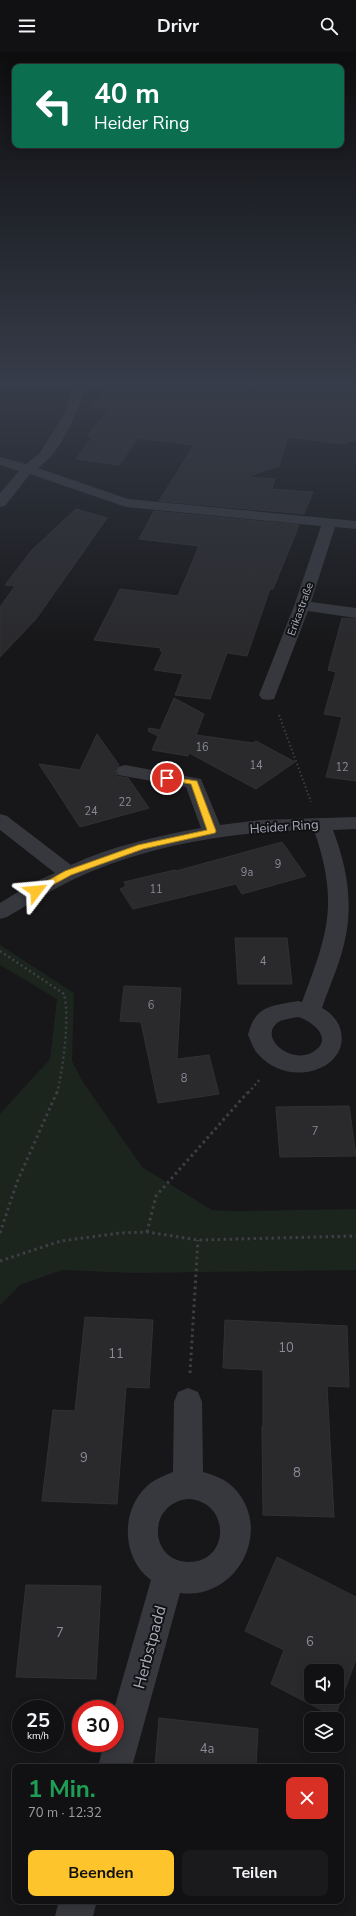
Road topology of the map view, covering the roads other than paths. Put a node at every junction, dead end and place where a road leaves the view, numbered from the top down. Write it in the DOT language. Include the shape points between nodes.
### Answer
graph roads {
  1 [pos="26,471"];
  2 [pos="34,471"];
  3 [pos="0,503"];
  4 [pos="329,522"];
  5 [pos="356,525"];
  6 [pos="302,606"];
  7 [pos="356,613"];
  8 [pos="268,695"];
  9 [pos="126,771"];
  10 [pos="0,820"];
  11 [pos="321,823"];
  12 [pos="356,823"];
  13 [pos="212,831"];
  14 [pos="68,873"];
  15 [pos="0,912"];
  16 [pos="310,1012"];
  17 [pos="188,1402"];
  18 [pos="188,1484"];
  19 [pos="169,1574"];
  20 [pos="116,1764"];
  21 [pos="77,1904"];
  22 [pos="74,1916"];
  1 -- 3 [label="street"];
  2 -- 4 [label="street" via="126,502"];
  4 -- 5 [label="street"];
  4 -- 6 [label="street, Erikastraße"];
  6 -- 7 [label="street"];
  6 -- 8 [label="street, Erikastraße"];
  9 -- 13 [label="street" via="194,783"];
  10 -- 14 [label="street"];
  11 -- 12 [label="street, Heider Ring"];
  11 -- 13 [label="street, Heider Ring"];
  11 -- 16 [label="street" via="331,852 340,897 336,933"];
  13 -- 14 [label="street, Heider Ring" via="141,847"];
  14 -- 15 [label="street, Heider Ring"];
  16 -- 16 [label="street" via="320,1017 332,1032 330,1050 314,1062 302,1064 289,1064 268,1054 259,1036 266,1019 286,1010"];
  17 -- 18 [label="street"];
  18 -- 19 [label="street" via="173,1487 160,1494 149,1506 144,1520 142,1536 147,1552 156,1565"];
  18 -- 19 [label="street" via="203,1486 216,1493 227,1504 234,1517 236,1533 233,1548 225,1561 214,1571 200,1577 184,1578"];
  19 -- 20 [label="street, Herbstpadd"];
  21 -- 22 [label="street"];
}
